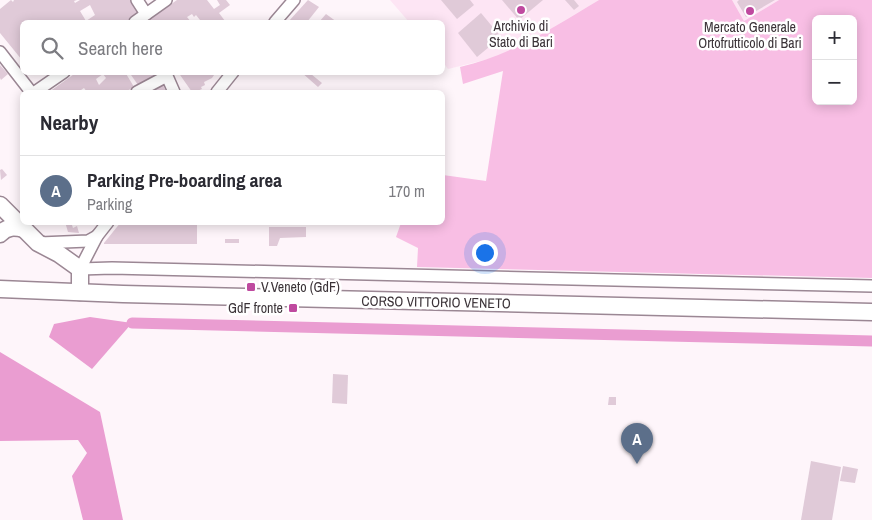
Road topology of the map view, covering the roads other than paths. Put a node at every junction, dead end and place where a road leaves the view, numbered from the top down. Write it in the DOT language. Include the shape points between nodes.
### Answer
graph roads {
  1 [pos="137,0"];
  2 [pos="166,0"];
  3 [pos="294,0"];
  4 [pos="146,14"];
  5 [pos="138,20"];
  6 [pos="277,20"];
  7 [pos="0,52"];
  8 [pos="59,75"];
  9 [pos="230,75"];
  10 [pos="31,90"];
  11 [pos="36,90"];
  12 [pos="141,90"];
  13 [pos="173,90"];
  14 [pos="218,90"];
  15 [pos="0,205"];
  16 [pos="106,225"];
  17 [pos="24,229"];
  18 [pos="0,234"];
  19 [pos="97,236"];
  20 [pos="38,243"];
  21 [pos="80,269"];
  22 [pos="872,286"];
  23 [pos="0,289"];
  24 [pos="80,292"];
  25 [pos="872,312"];
  1 -- 4 [label="street"];
  2 -- 4 [label="street"];
  3 -- 6 [label="street"];
  4 -- 5 [label="street"];
  7 -- 10 [label="street"];
  8 -- 11 [label="street"];
  9 -- 14 [label="street"];
  12 -- 13 [label="street" via="167,76"];
  15 -- 17 [label="main road"];
  16 -- 19 [label="street"];
  17 -- 18 [label="main road" via="13,227"];
  17 -- 20 [label="main road"];
  19 -- 20 [label="street" via="85,242"];
  19 -- 21 [label="street"];
  20 -- 21 [label="main road"];
  21 -- 22 [label="street, CORSO VITTORIO VENETO"];
  21 -- 24 [label="main road"];
  23 -- 24 [label="main road, CORSO VITTORIO VENETO"];
  24 -- 25 [label="main road, CORSO VITTORIO VENETO"];
}
